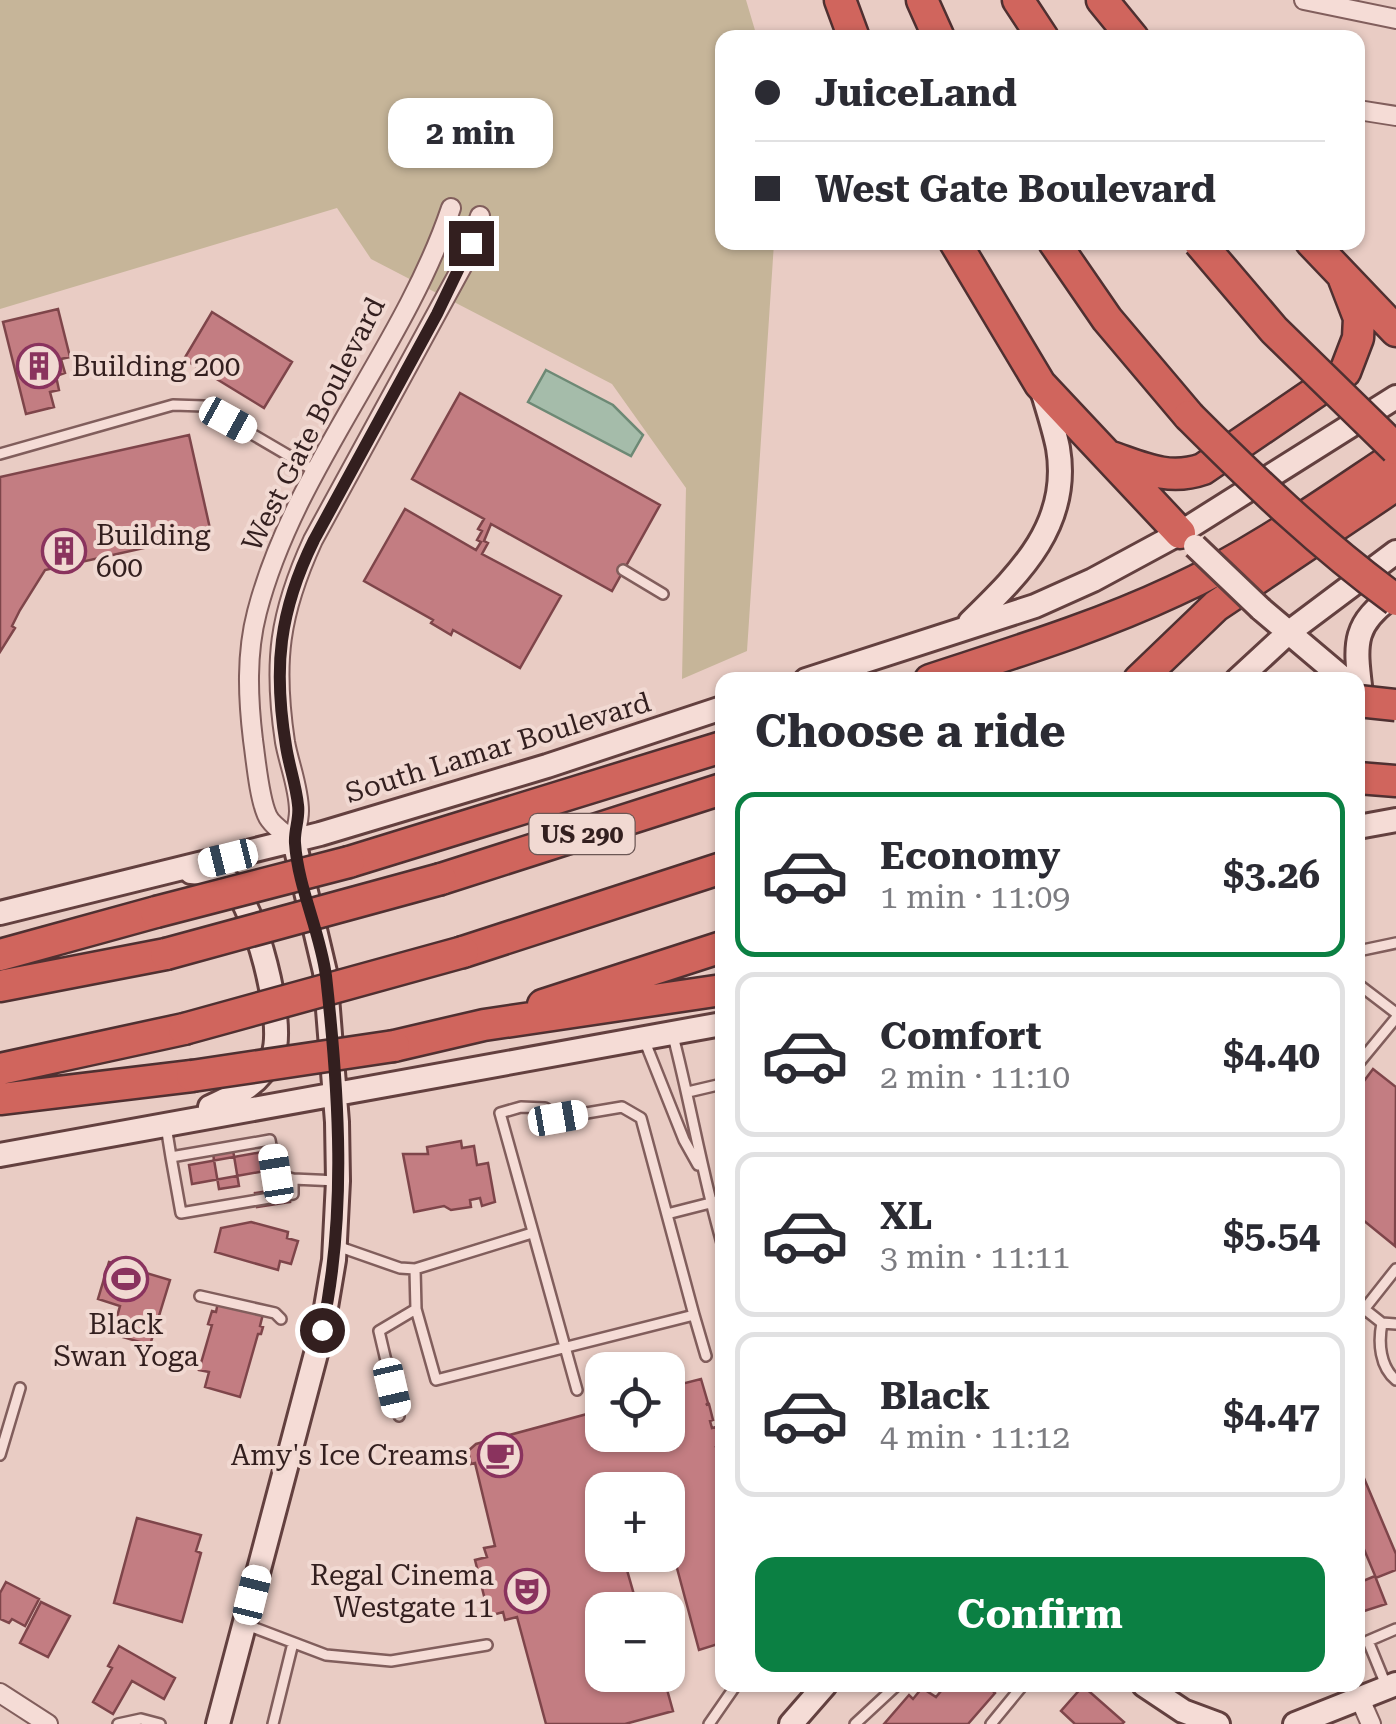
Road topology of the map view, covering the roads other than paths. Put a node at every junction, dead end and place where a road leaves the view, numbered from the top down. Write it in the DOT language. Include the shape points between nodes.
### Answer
graph roads {
  1 [pos="840,0"];
  2 [pos="922,0"];
  3 [pos="1018,0"];
  4 [pos="1102,0"];
  5 [pos="1304,0"];
  6 [pos="1396,20"];
  7 [pos="851,30"];
  8 [pos="935,30"];
  9 [pos="1037,30"];
  10 [pos="1126,30"];
  11 [pos="1365,111"];
  12 [pos="1396,116"];
  13 [pos="452,208"];
  14 [pos="480,216"];
  15 [pos="960,250"];
  16 [pos="1060,250"];
  17 [pos="1206,250"];
  18 [pos="1318,250"];
  19 [pos="1344,280"];
  20 [pos="1396,309"];
  21 [pos="1396,331"];
  22 [pos="1040,384"];
  23 [pos="1396,397"];
  24 [pos="1396,452"];
  25 [pos="0,454"];
  26 [pos="1108,456"];
  27 [pos="318,472"];
  28 [pos="1396,486"];
  29 [pos="1187,540"];
  30 [pos="1396,552"];
  31 [pos="623,570"];
  32 [pos="663,594"];
  33 [pos="1396,597"];
  34 [pos="964,627"];
  35 [pos="1288,633"];
  36 [pos="830,672"];
  37 [pos="955,672"];
  38 [pos="1147,672"];
  39 [pos="1246,672"];
  40 [pos="1332,672"];
  41 [pos="1356,672"];
  42 [pos="1365,695"];
  43 [pos="1365,698"];
  44 [pos="1396,704"];
  45 [pos="715,710"];
  46 [pos="1396,715"];
  47 [pos="715,750"];
  48 [pos="1365,779"];
  49 [pos="1396,781"];
  50 [pos="715,791"];
  51 [pos="1396,820"];
  52 [pos="1365,827"];
  53 [pos="294,841"];
  54 [pos="715,870"];
  55 [pos="174,871"];
  56 [pos="0,914"];
  57 [pos="1396,943"];
  58 [pos="715,949"];
  59 [pos="1365,950"];
  60 [pos="0,955"];
  61 [pos="0,986"];
  62 [pos="1365,990"];
  63 [pos="715,991"];
  64 [pos="1396,1016"];
  65 [pos="715,1025"];
  66 [pos="484,1026"];
  67 [pos="672,1033"];
  68 [pos="644,1039"];
  69 [pos="1365,1055"];
  70 [pos="0,1069"];
  71 [pos="715,1086"];
  72 [pos="688,1092"];
  73 [pos="336,1095"];
  74 [pos="0,1099"];
  75 [pos="175,1121"];
  76 [pos="0,1155"];
  77 [pos="171,1157"];
  78 [pos="702,1172"];
  79 [pos="293,1179"];
  80 [pos="338,1181"];
  81 [pos="715,1202"];
  82 [pos="711,1203"];
  83 [pos="667,1214"];
  84 [pos="715,1218"];
  85 [pos="532,1233"];
  86 [pos="334,1245"];
  87 [pos="415,1269"];
  88 [pos="1396,1269"];
  89 [pos="200,1296"];
  90 [pos="1365,1304"];
  91 [pos="416,1308"];
  92 [pos="1365,1313"];
  93 [pos="694,1315"];
  94 [pos="281,1318"];
  95 [pos="1382,1323"];
  96 [pos="1396,1324"];
  97 [pos="564,1350"];
  98 [pos="706,1356"];
  99 [pos="1396,1380"];
  100 [pos="20,1388"];
  101 [pos="577,1390"];
  102 [pos="399,1416"];
  103 [pos="0,1455"];
  104 [pos="244,1624"];
  105 [pos="1396,1630"];
  106 [pos="293,1643"];
  107 [pos="487,1645"];
  108 [pos="1392,1686"];
  109 [pos="731,1692"];
  110 [pos="818,1692"];
  111 [pos="889,1692"];
  112 [pos="1017,1692"];
  113 [pos="1151,1692"];
  114 [pos="0,1693"];
  115 [pos="1350,1700"];
  116 [pos="1178,1718"];
  117 [pos="48,1724"];
  118 [pos="118,1724"];
  119 [pos="160,1724"];
  120 [pos="218,1724"];
  121 [pos="273,1724"];
  122 [pos="709,1724"];
  123 [pos="791,1724"];
  124 [pos="855,1724"];
  125 [pos="991,1724"];
  126 [pos="1218,1724"];
  127 [pos="1295,1724"];
  128 [pos="1371,1724"];
  1 -- 7 [label="highway"];
  2 -- 8 [label="highway"];
  3 -- 9 [label="highway"];
  4 -- 10 [label="highway"];
  5 -- 6 [label="street"];
  11 -- 12 [label="street"];
  13 -- 27 [label="street, West Gate Boulevard" via="425,276"];
  14 -- 53 [label="street, West Gate Boulevard" via="463,265 308,552 282,620 280,702 299,810"];
  15 -- 22 [label="highway"];
  16 -- 33 [label="highway, bridge" via="1189,416 1338,558"];
  17 -- 24 [label="highway, bridge" via="1274,330"];
  18 -- 19 [label="highway"];
  19 -- 20 [label="main road"];
  19 -- 21 [label="highway"];
  19 -- 26 [label="highway" via="1358,318 1345,372 1186,475 1158,474"];
  22 -- 26 [label="highway"];
  22 -- 34 [label="main road" via="1060,475 1048,527 1024,569"];
  23 -- 29 [label="main road"];
  24 -- 37 [label="highway" via="1268,540 1175,591 1078,632"];
  25 -- 27 [label="lane" via="190,404"];
  26 -- 29 [label="highway"];
  27 -- 53 [label="street, West Gate Boulevard" via="272,565 250,656 248,704 267,818"];
  28 -- 38 [label="highway" via="1216,606"];
  29 -- 34 [label="main road" via="1034,606"];
  29 -- 35 [label="main road, bridge"];
  30 -- 35 [label="main road"];
  31 -- 32 [label="lane"];
  33 -- 41 [label="main road" via="1371,610 1360,630"];
  34 -- 36 [label="main road"];
  35 -- 39 [label="main road"];
  35 -- 40 [label="main road"];
  42 -- 44 [label="highway, bridge"];
  43 -- 46 [label="main road"];
  45 -- 53 [label="main road, South Lamar Boulevard"];
  47 -- 60 [label="highway, bridge" via="349,862"];
  48 -- 49 [label="highway"];
  50 -- 61 [label="highway, US 290, bridge" via="362,903 166,954"];
  51 -- 52 [label="main road"];
  53 -- 55 [label="main road, South Lamar Boulevard"];
  53 -- 73 [label="main road, West Gate Boulevard" via="325,972"];
  54 -- 70 [label="highway, US 290, bridge" via="464,952 184,1029"];
  55 -- 56 [label="main road, South Lamar Boulevard"];
  55 -- 75 [label="main road" via="211,874 246,902 277,1034 274,1053 247,1090"];
  57 -- 59 [label="lane"];
  58 -- 66 [label="highway"];
  62 -- 64 [label="lane"];
  63 -- 66 [label="highway"];
  64 -- 69 [label="lane"];
  65 -- 67 [label="main road"];
  66 -- 74 [label="highway, bridge" via="394,1046"];
  67 -- 68 [label="main road"];
  67 -- 72 [label="lane"];
  68 -- 73 [label="main road"];
  68 -- 78 [label="lane"];
  71 -- 72 [label="lane"];
  72 -- 78 [label="lane"];
  73 -- 75 [label="main road"];
  73 -- 80 [label="main road, West Gate Boulevard"];
  75 -- 76 [label="main road"];
  75 -- 77 [label="lane"];
  77 -- 79 [label="lane" via="270,1140 276,1174"];
  77 -- 79 [label="lane" via="181,1213 293,1194"];
  78 -- 82 [label="lane"];
  79 -- 80 [label="lane"];
  80 -- 86 [label="main road, West Gate Boulevard"];
  81 -- 82 [label="lane"];
  82 -- 83 [label="lane"];
  82 -- 84 [label="lane"];
  83 -- 85 [label="lane" via="641,1118 622,1107 558,1118 545,1108 521,1108 500,1113"];
  83 -- 93 [label="lane"];
  85 -- 87 [label="lane"];
  85 -- 97 [label="lane"];
  86 -- 87 [label="lane"];
  86 -- 104 [label="main road, West Gate Boulevard" via="322,1330"];
  87 -- 91 [label="lane"];
  88 -- 90 [label="lane"];
  89 -- 94 [label="lane"];
  91 -- 97 [label="lane" via="436,1380"];
  91 -- 102 [label="lane" via="379,1331"];
  92 -- 95 [label="lane"];
  93 -- 97 [label="lane"];
  93 -- 98 [label="lane"];
  95 -- 96 [label="lane"];
  95 -- 99 [label="lane" via="1386,1372"];
  97 -- 101 [label="lane"];
  100 -- 103 [label="lane"];
  104 -- 106 [label="lane"];
  104 -- 120 [label="main road, West Gate Boulevard"];
  105 -- 108 [label="lane" via="1368,1642"];
  106 -- 107 [label="lane" via="326,1655 391,1661"];
  106 -- 121 [label="lane"];
  108 -- 115 [label="main road"];
  109 -- 122 [label="lane"];
  110 -- 123 [label="main road"];
  111 -- 124 [label="lane"];
  112 -- 125 [label="lane"];
  113 -- 116 [label="main road"];
  114 -- 117 [label="street"];
  115 -- 127 [label="main road"];
  115 -- 128 [label="street"];
  116 -- 126 [label="main road"];
  118 -- 119 [label="lane"];
}
